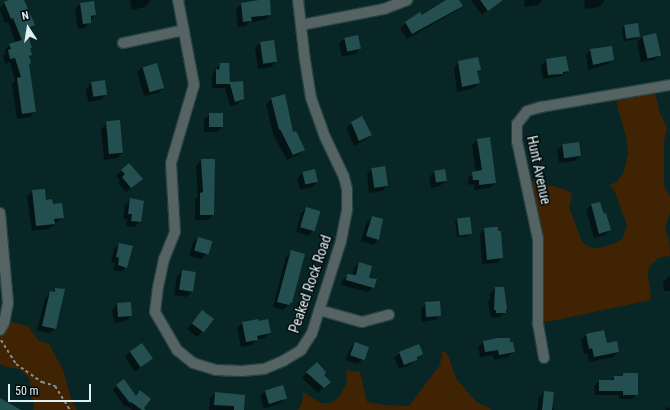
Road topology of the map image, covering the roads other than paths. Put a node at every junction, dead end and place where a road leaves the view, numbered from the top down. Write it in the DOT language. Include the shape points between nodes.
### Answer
graph roads {
  1 [pos="178,0"];
  2 [pos="298,0"];
  3 [pos="406,0"];
  4 [pos="300,25"];
  5 [pos="184,30"];
  6 [pos="124,43"];
  7 [pos="670,85"];
  8 [pos="0,213"];
  9 [pos="320,310"];
  10 [pos="389,314"];
  11 [pos="0,330"];
  12 [pos="544,358"];
  1 -- 5 [label="street, Peaked Rock Road"];
  2 -- 4 [label="street, Peaked Rock Road"];
  3 -- 4 [label="street" via="384,9"];
  4 -- 9 [label="street, Peaked Rock Road" via="304,61 316,115 342,170 347,189 347,209 341,241"];
  5 -- 6 [label="street"];
  5 -- 9 [label="street, Peaked Rock Road" via="194,85 171,163 175,232 163,266 155,312 177,350 193,363 216,370 242,371 264,369 301,350 312,334"];
  7 -- 12 [label="street, Hunt Avenue" via="527,110 517,124 517,141 538,239 538,324"];
  8 -- 11 [label="street" via="8,303"];
  9 -- 10 [label="street" via="362,322"];
}
